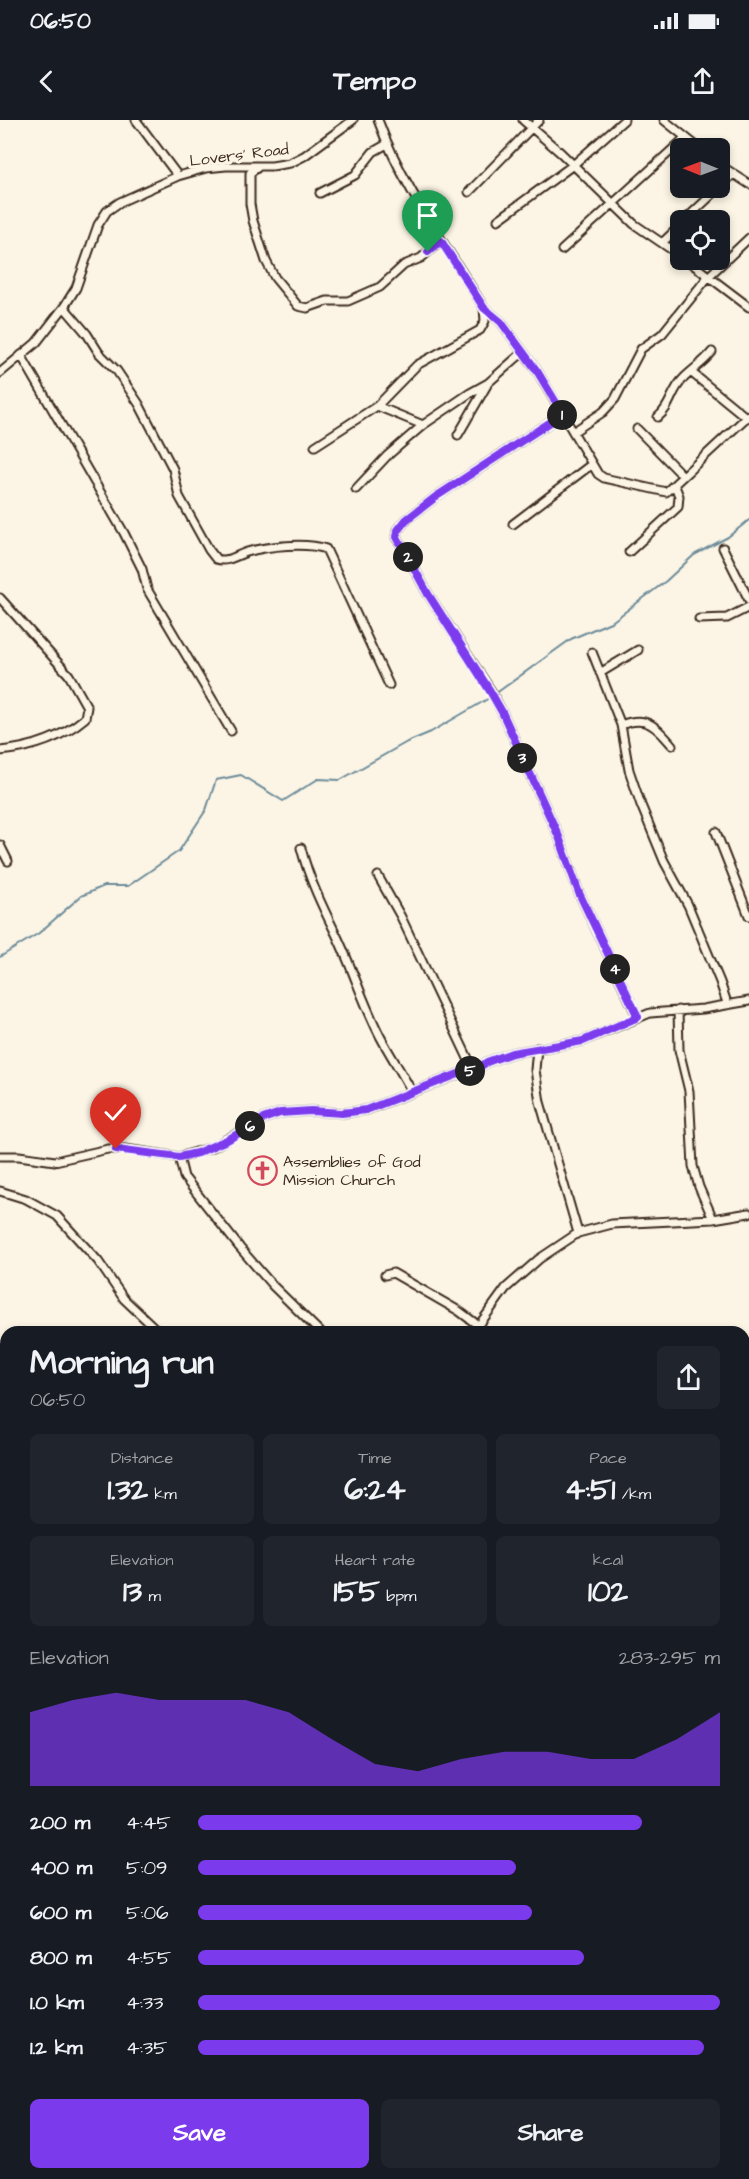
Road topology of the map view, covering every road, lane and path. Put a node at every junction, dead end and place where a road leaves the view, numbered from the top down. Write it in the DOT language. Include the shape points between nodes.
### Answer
graph roads {
  1 [pos="136,120"];
  2 [pos="352,120"];
  3 [pos="378,120"];
  4 [pos="523,120"];
  5 [pos="539,120"];
  6 [pos="624,120"];
  7 [pos="664,120"];
  8 [pos="532,126"];
  9 [pos="686,138"];
  10 [pos="387,144"];
  11 [pos="670,152"];
  12 [pos="573,165"];
  13 [pos="258,167"];
  14 [pos="730,172"];
  15 [pos="733,174"];
  16 [pos="178,177"];
  17 [pos="730,177"];
  18 [pos="749,184"];
  19 [pos="469,192"];
  20 [pos="320,193"];
  21 [pos="708,198"];
  22 [pos="612,205"];
  23 [pos="696,210"];
  24 [pos="498,220"];
  25 [pos="670,235"];
  26 [pos="749,238"];
  27 [pos="441,241"];
  28 [pos="662,243"];
  29 [pos="670,248"];
  30 [pos="562,250"];
  31 [pos="699,270"];
  32 [pos="708,277"];
  33 [pos="64,307"];
  34 [pos="749,307"];
  35 [pos="484,308"];
  36 [pos="712,352"];
  37 [pos="522,353"];
  38 [pos="21,355"];
  39 [pos="0,373"];
  40 [pos="692,373"];
  41 [pos="488,383"];
  42 [pos="377,406"];
  43 [pos="563,414"];
  44 [pos="748,416"];
  45 [pos="658,417"];
  46 [pos="423,425"];
  47 [pos="637,429"];
  48 [pos="573,432"];
  49 [pos="458,435"];
  50 [pos="315,446"];
  51 [pos="592,464"];
  52 [pos="683,476"];
  53 [pos="675,486"];
  54 [pos="356,489"];
  55 [pos="513,524"];
  56 [pos="723,548"];
  57 [pos="629,552"];
  58 [pos="0,598"];
  59 [pos="749,600"];
  60 [pos="749,607"];
  61 [pos="699,619"];
  62 [pos="638,650"];
  63 [pos="592,652"];
  64 [pos="600,673"];
  65 [pos="389,684"];
  66 [pos="621,725"];
  67 [pos="231,731"];
  68 [pos="672,745"];
  69 [pos="0,752"];
  70 [pos="716,832"];
  71 [pos="0,845"];
  72 [pos="301,848"];
  73 [pos="8,861"];
  74 [pos="378,876"];
  75 [pos="749,916"];
  76 [pos="749,1000"];
  77 [pos="727,1003"];
  78 [pos="678,1010"];
  79 [pos="638,1017"];
  80 [pos="537,1048"];
  81 [pos="474,1071"];
  82 [pos="412,1092"];
  83 [pos="0,1156"];
  84 [pos="179,1157"];
  85 [pos="0,1191"];
  86 [pos="749,1213"];
  87 [pos="713,1219"];
  88 [pos="578,1233"];
  89 [pos="385,1275"];
  90 [pos="153,1326"];
  91 [pos="314,1326"];
  92 [pos="473,1326"];
  93 [pos="478,1326"];
  1 -- 16 [label="street"];
  2 -- 13 [label="street, Lovers' Road" via="297,160"];
  3 -- 10 [label="street"];
  4 -- 8 [label="street"];
  5 -- 8 [label="street"];
  6 -- 12 [label="street"];
  7 -- 9 [label="street"];
  8 -- 12 [label="street"];
  8 -- 19 [label="street"];
  10 -- 20 [label="street" via="373,152 355,175"];
  10 -- 27 [label="street"];
  11 -- 22 [label="street"];
  12 -- 22 [label="street"];
  12 -- 24 [label="street"];
  13 -- 16 [label="street, Lovers' Road" via="216,167"];
  13 -- 27 [label="street" via="250,173 253,221 275,278 298,306 348,301 380,287 404,265 421,258"];
  14 -- 15 [label="street"];
  15 -- 17 [label="street"];
  15 -- 18 [label="street"];
  16 -- 33 [label="street, Lovers' Road" via="107,211 98,225 76,288"];
  21 -- 23 [label="street"];
  22 -- 28 [label="street"];
  22 -- 30 [label="street"];
  25 -- 28 [label="street"];
  26 -- 32 [label="street"];
  27 -- 35 [label="street"];
  28 -- 29 [label="street"];
  31 -- 32 [label="street"];
  32 -- 34 [label="street"];
  32 -- 48 [label="street" via="662,334 641,349 615,399"];
  33 -- 38 [label="street, Lovers' Road" via="36,344"];
  33 -- 65 [label="street" via="139,404 173,469 179,496 216,560 285,546 326,549"];
  35 -- 37 [label="street" via="501,322"];
  35 -- 42 [label="street" via="485,321 480,330 417,365"];
  36 -- 40 [label="street"];
  37 -- 41 [label="street"];
  37 -- 43 [label="street"];
  38 -- 39 [label="street, Lovers' Road"];
  38 -- 67 [label="street" via="124,533 147,589"];
  40 -- 44 [label="street"];
  40 -- 45 [label="street" via="683,378 667,411"];
  41 -- 46 [label="street"];
  41 -- 49 [label="street"];
  42 -- 46 [label="street"];
  42 -- 50 [label="street"];
  43 -- 48 [label="street"];
  43 -- 79 [label="street" via="437,496 406,520 397,537 502,712 559,837 579,893"];
  44 -- 52 [label="street"];
  46 -- 54 [label="street"];
  47 -- 52 [label="street"];
  48 -- 51 [label="street"];
  51 -- 53 [label="street" via="600,476 626,484 666,492"];
  51 -- 55 [label="street"];
  52 -- 53 [label="street"];
  53 -- 57 [label="street" via="678,507"];
  56 -- 59 [label="street"];
  58 -- 69 [label="street" via="69,675 87,707 85,718 56,737"];
  60 -- 61 [label="street" via="727,618"];
  62 -- 64 [label="street"];
  63 -- 64 [label="street"];
  64 -- 66 [label="street"];
  66 -- 68 [label="street" via="633,720 657,727"];
  66 -- 77 [label="street" via="629,771 641,805 664,861 688,905"];
  70 -- 75 [label="street"];
  71 -- 73 [label="street"];
  72 -- 82 [label="street" via="321,906 380,1035"];
  74 -- 81 [label="street"];
  76 -- 77 [label="street"];
  77 -- 78 [label="street"];
  78 -- 79 [label="street"];
  78 -- 87 [label="street" via="679,1050 689,1090 693,1166"];
  79 -- 80 [label="street" via="583,1041"];
  80 -- 81 [label="street" via="504,1055"];
  80 -- 88 [label="street" via="535,1070 540,1102"];
  81 -- 82 [label="street"];
  82 -- 84 [label="street" via="356,1112 280,1113 213,1147"];
  83 -- 84 [label="street" via="55,1161 125,1149"];
  84 -- 91 [label="street" via="184,1177 240,1248"];
  85 -- 90 [label="street" via="26,1198 57,1216 104,1268 124,1299"];
  86 -- 87 [label="street"];
  87 -- 88 [label="street" via="612,1224"];
  88 -- 93 [label="street" via="539,1259 506,1288"];
  89 -- 92 [label="street" via="398,1276 459,1311"];
}
